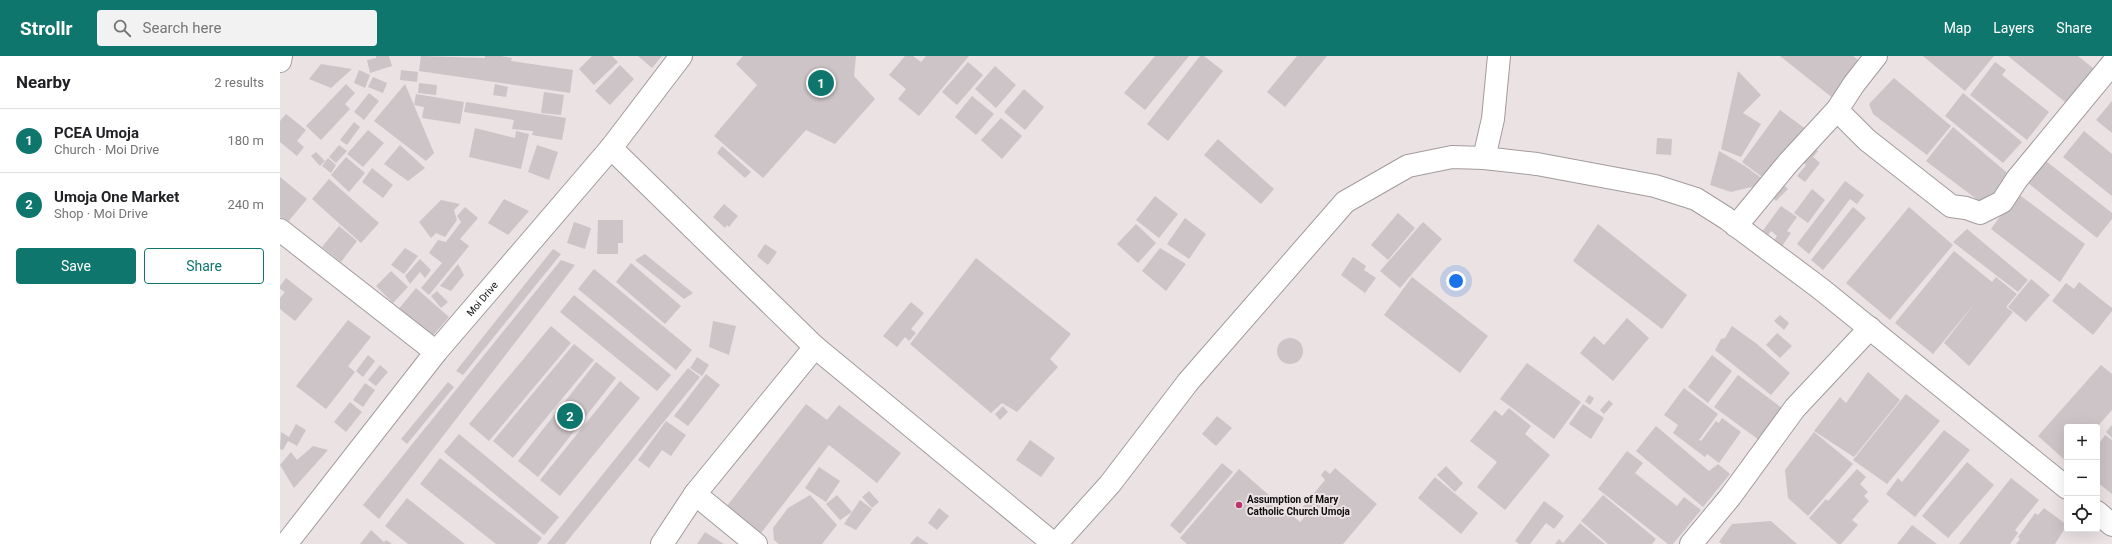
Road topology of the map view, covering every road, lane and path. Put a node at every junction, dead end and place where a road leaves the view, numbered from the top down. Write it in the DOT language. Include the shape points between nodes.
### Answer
graph roads {
  1 [pos="281,56"];
  2 [pos="681,56"];
  3 [pos="1499,56"];
  4 [pos="1876,56"];
  5 [pos="280,61"];
  6 [pos="2112,64"];
  7 [pos="1838,110"];
  8 [pos="610,148"];
  9 [pos="1484,158"];
  10 [pos="1736,226"];
  11 [pos="280,230"];
  12 [pos="1870,328"];
  13 [pos="816,346"];
  14 [pos="436,352"];
  15 [pos="2064,486"];
  16 [pos="695,494"];
  17 [pos="2100,515"];
  18 [pos="2112,525"];
  19 [pos="286,544"];
  20 [pos="662,544"];
  21 [pos="756,544"];
  22 [pos="1055,544"];
  23 [pos="1692,544"];
  1 -- 5 [label="street"];
  2 -- 8 [label="street, Moi Drive"];
  3 -- 9 [label="street" via="1493,119"];
  4 -- 7 [label="street"];
  6 -- 7 [label="street" via="2017,179 2002,202 1980,213 1951,206 1867,140"];
  7 -- 10 [label="street" via="1788,163"];
  8 -- 13 [label="street"];
  8 -- 14 [label="street, Moi Drive"];
  9 -- 10 [label="street" via="1537,164 1655,186 1696,199"];
  9 -- 22 [label="street" via="1452,158 1408,166 1345,202 1188,382 1110,484"];
  10 -- 12 [label="street"];
  11 -- 14 [label="street"];
  12 -- 15 [label="street"];
  12 -- 23 [label="street" via="1796,408"];
  13 -- 16 [label="street"];
  13 -- 22 [label="street"];
  14 -- 19 [label="street, Moi Drive"];
  16 -- 20 [label="street"];
  16 -- 21 [label="street"];
  17 -- 18 [label="street"];
}
